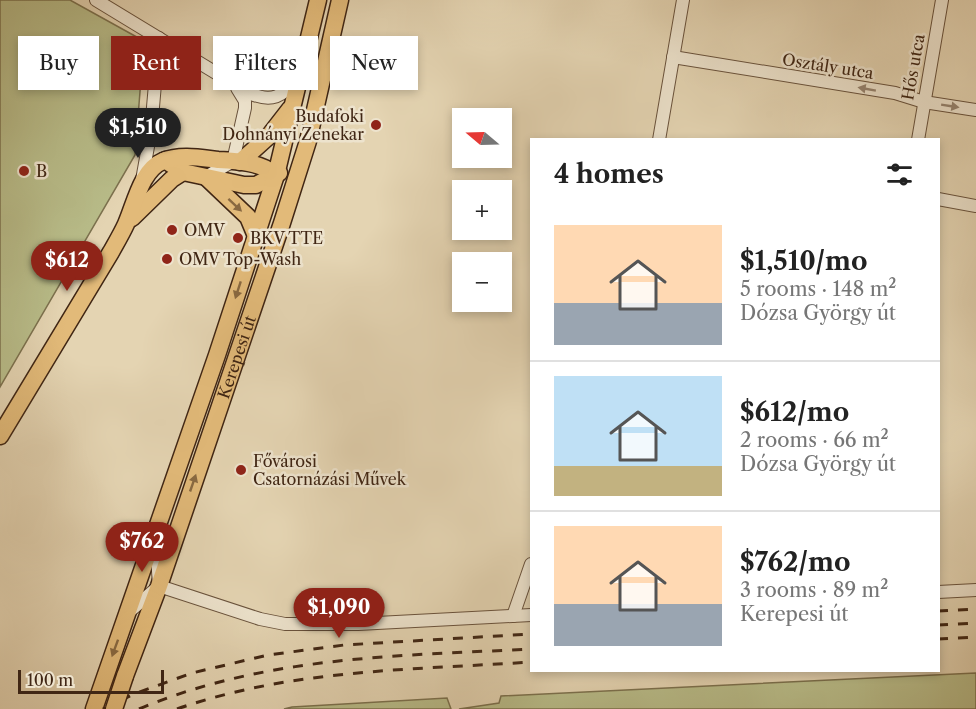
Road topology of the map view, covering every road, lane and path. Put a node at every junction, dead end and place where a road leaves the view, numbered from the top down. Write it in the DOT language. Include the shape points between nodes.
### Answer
graph roads {
  1 [pos="96,0"];
  2 [pos="318,0"];
  3 [pos="340,0"];
  4 [pos="683,0"];
  5 [pos="942,0"];
  6 [pos="156,36"];
  7 [pos="310,36"];
  8 [pos="673,57"];
  9 [pos="154,90"];
  10 [pos="238,90"];
  11 [pos="245,90"];
  12 [pos="287,90"];
  13 [pos="298,90"];
  14 [pos="924,102"];
  15 [pos="294,103"];
  16 [pos="976,110"];
  17 [pos="151,130"];
  18 [pos="659,138"];
  19 [pos="918,138"];
  20 [pos="306,150"];
  21 [pos="165,160"];
  22 [pos="236,161"];
  23 [pos="183,172"];
  24 [pos="276,175"];
  25 [pos="206,177"];
  26 [pos="140,189"];
  27 [pos="940,199"];
  28 [pos="976,206"];
  29 [pos="282,223"];
  30 [pos="125,225"];
  31 [pos="256,236"];
  32 [pos="0,436"];
  33 [pos="156,534"];
  34 [pos="530,567"];
  35 [pos="159,586"];
  36 [pos="976,590"];
  37 [pos="940,592"];
  38 [pos="128,612"];
  39 [pos="530,615"];
  40 [pos="513,616"];
  41 [pos="94,709"];
  42 [pos="114,709"];
  1 -- 6 [label="street"];
  2 -- 7 [label="main road, Kerepesi út"];
  3 -- 20 [label="main road, Kerepesi út"];
  4 -- 8 [label="street"];
  5 -- 14 [label="street, Hős utca"];
  14 -- 8 [label="street, Osztály utca, one-way" via="895,93"];
  8 -- 18 [label="street"];
  9 -- 17 [label="street"];
  10 -- 22 [label="street" via="245,108"];
  11 -- 12 [label="street" via="262,99 274,98"];
  13 -- 15 [label="main road, Kerepesi út"];
  14 -- 16 [label="street, Osztály utca, one-way"];
  14 -- 19 [label="street, Hős utca"];
  15 -- 22 [label="main road" via="269,136"];
  15 -- 24 [label="main road, Kerepesi út"];
  17 -- 21 [label="street"];
  17 -- 26 [label="street"];
  20 -- 24 [label="main road"];
  20 -- 29 [label="main road, Kerepesi út"];
  21 -- 22 [label="main road"];
  21 -- 23 [label="main road"];
  21 -- 26 [label="main road" via="150,171"];
  22 -- 24 [label="main road" via="261,166"];
  22 -- 25 [label="street"];
  23 -- 25 [label="main road"];
  23 -- 30 [label="main road"];
  24 -- 25 [label="main road" via="251,186"];
  24 -- 29 [label="main road"];
  24 -- 31 [label="main road, Kerepesi út"];
  25 -- 31 [label="main road, one-way" via="248,217"];
  26 -- 30 [label="main road"];
  27 -- 28 [label="street"];
  35 -- 29 [label="main road, Kerepesi út, one-way"];
  30 -- 32 [label="main road"];
  31 -- 33 [label="main road, Kerepesi út, one-way"];
  33 -- 35 [label="street"];
  33 -- 38 [label="main road, Kerepesi út"];
  34 -- 40 [label="street"];
  35 -- 38 [label="street"];
  35 -- 40 [label="street" via="285,624"];
  35 -- 42 [label="main road, Kerepesi út, bridge"];
  36 -- 37 [label="street"];
  38 -- 41 [label="main road, Kerepesi út, one-way"];
  39 -- 40 [label="street"];
}
